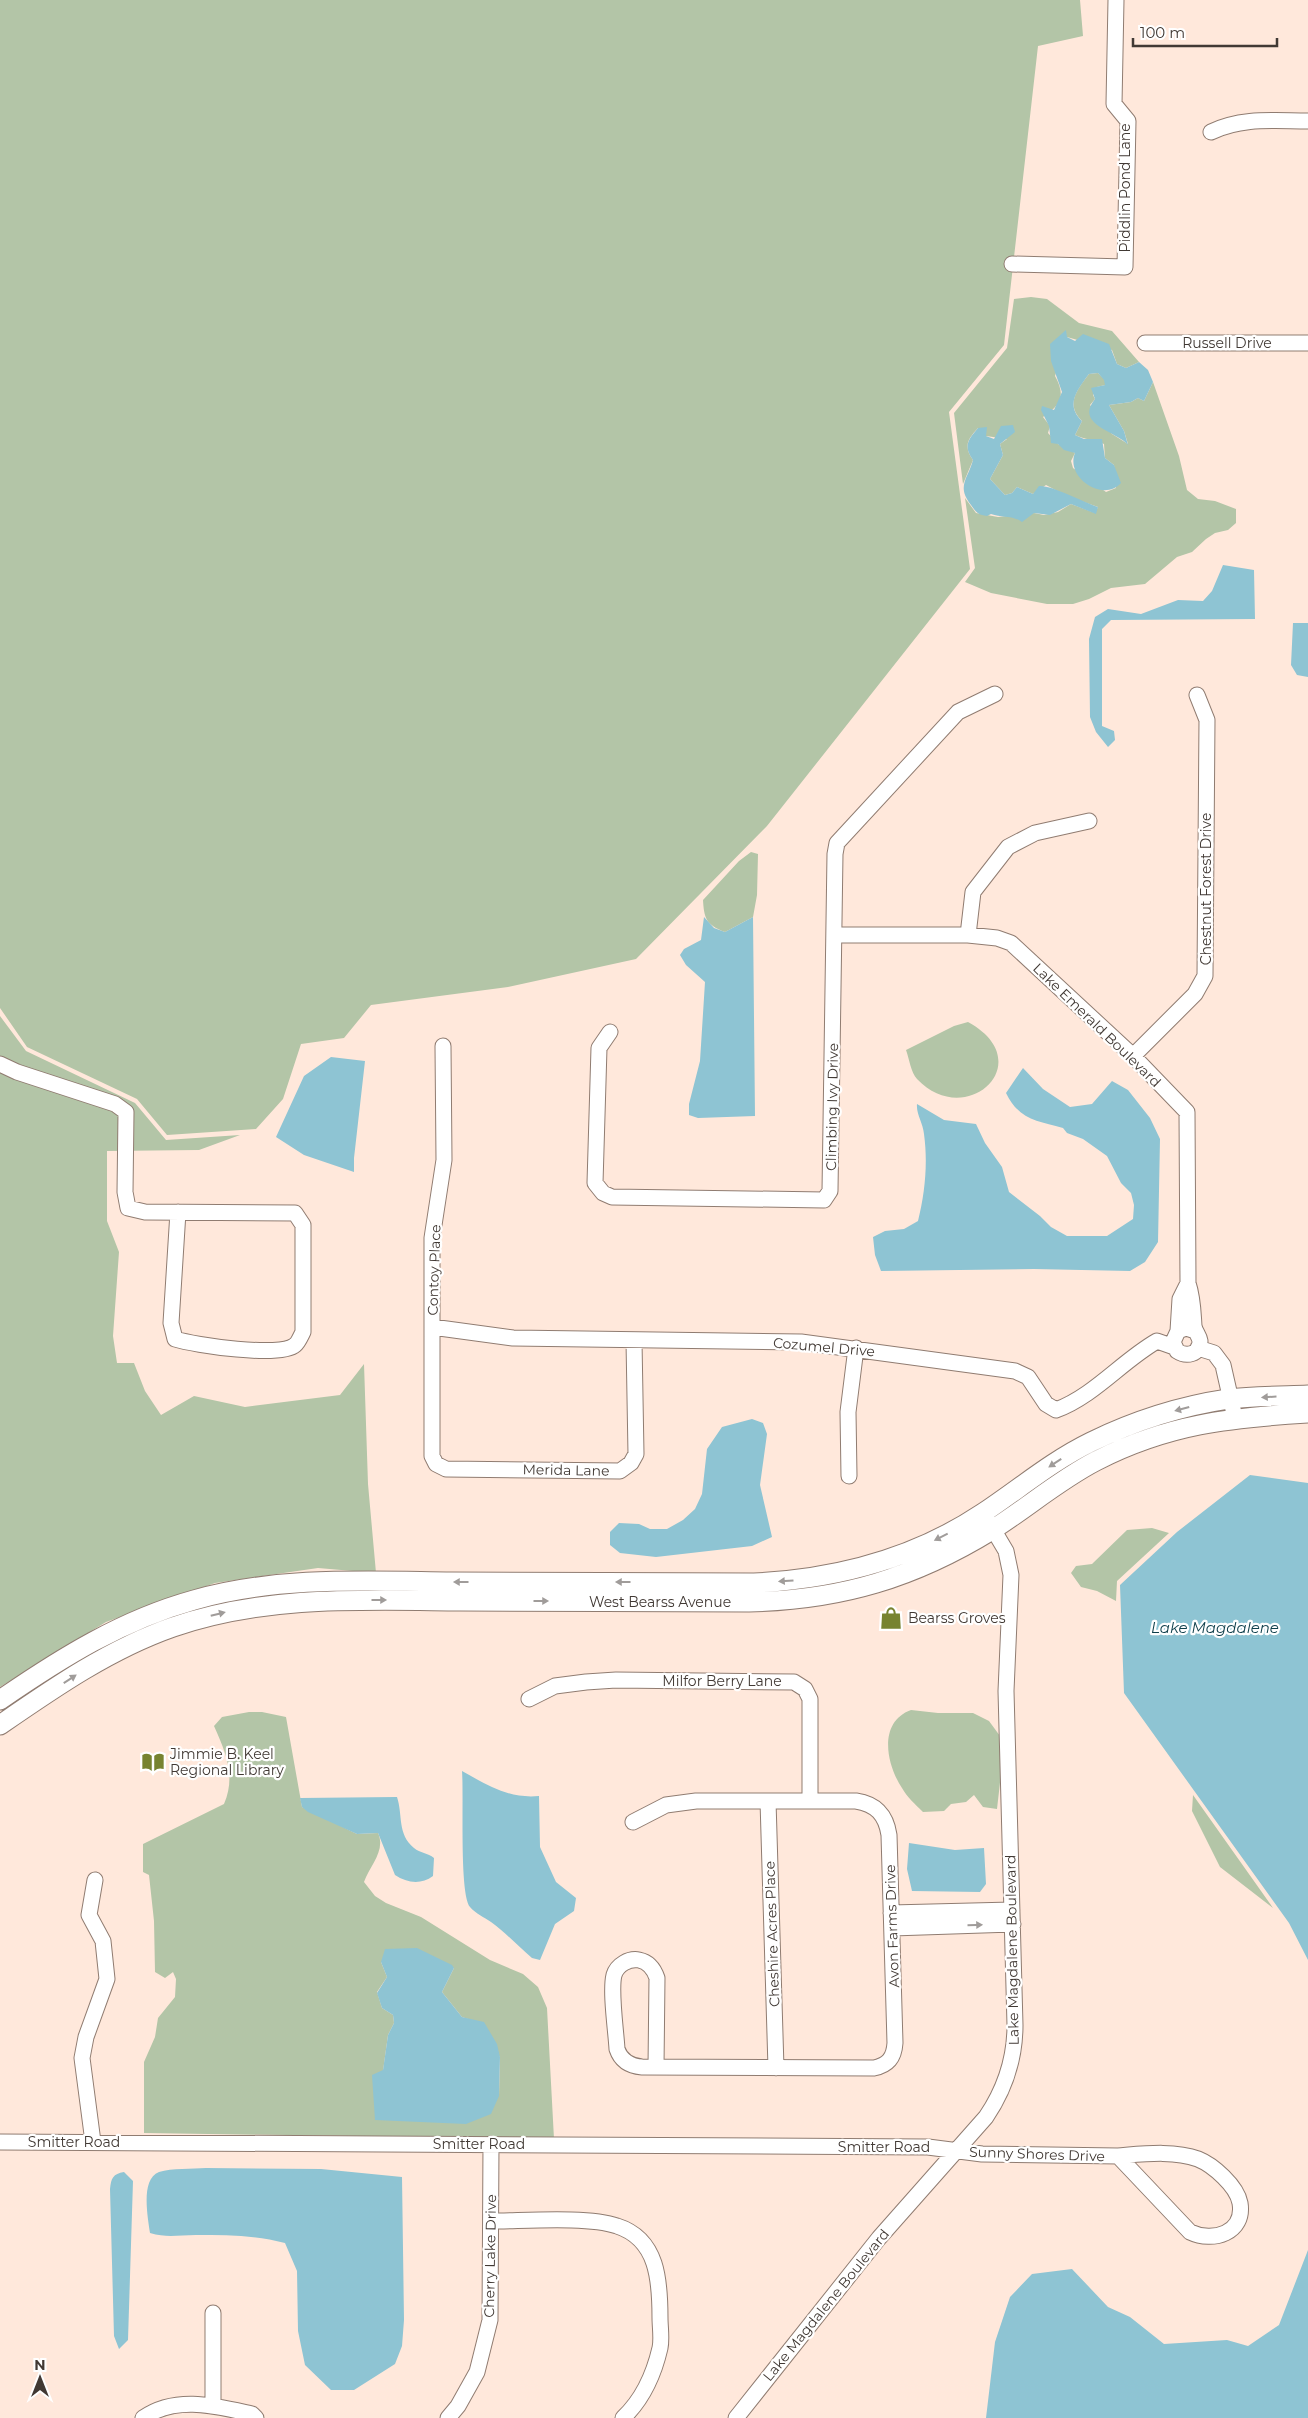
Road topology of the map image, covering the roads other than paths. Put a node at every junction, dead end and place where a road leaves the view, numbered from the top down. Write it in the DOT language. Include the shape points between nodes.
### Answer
graph roads {
  1 [pos="1116,0"];
  2 [pos="1308,121"];
  3 [pos="1211,132"];
  4 [pos="1012,264"];
  5 [pos="1145,343"];
  6 [pos="1308,344"];
  7 [pos="995,694"];
  8 [pos="1196,695"];
  9 [pos="1089,821"];
  10 [pos="835,935"];
  11 [pos="968,935"];
  12 [pos="610,1032"];
  13 [pos="443,1046"];
  14 [pos="1134,1056"];
  15 [pos="0,1064"];
  16 [pos="178,1212"];
  17 [pos="1188,1283"];
  18 [pos="432,1327"];
  19 [pos="1178,1331"];
  20 [pos="1195,1331"];
  21 [pos="634,1341"];
  22 [pos="1174,1347"];
  23 [pos="856,1348"];
  24 [pos="1198,1348"];
  25 [pos="1308,1395"];
  26 [pos="1230,1399"];
  27 [pos="1308,1413"];
  28 [pos="1234,1418"];
  29 [pos="436,1464"];
  30 [pos="850,1476"];
  31 [pos="988,1521"];
  32 [pos="101,1636"];
  33 [pos="529,1699"];
  34 [pos="0,1700"];
  35 [pos="29,1705"];
  36 [pos="0,1725"];
  37 [pos="810,1800"];
  38 [pos="768,1801"];
  39 [pos="633,1822"];
  40 [pos="95,1880"];
  41 [pos="1012,1917"];
  42 [pos="891,1921"];
  43 [pos="656,2067"];
  44 [pos="776,2068"];
  45 [pos="0,2142"];
  46 [pos="92,2142"];
  47 [pos="491,2144"];
  48 [pos="957,2150"];
  49 [pos="1118,2156"];
  50 [pos="491,2221"];
  51 [pos="214,2313"];
  52 [pos="213,2406"];
  53 [pos="143,2418"];
  54 [pos="256,2418"];
  55 [pos="448,2418"];
  56 [pos="624,2418"];
  57 [pos="736,2418"];
  1 -- 4 [label="street, Piddlin Pond Lane" via="1114,104 1128,120 1125,268"];
  2 -- 3 [label="street" via="1245,120"];
  5 -- 6 [label="street, Russell Drive"];
  7 -- 10 [label="street, Climbing Ivy Drive" via="958,712 837,843"];
  8 -- 14 [label="street, Chestnut Forest Drive" via="1207,720 1205,976 1195,994"];
  9 -- 11 [label="street" via="1035,833 1008,847 973,892"];
  10 -- 11 [label="street, Lake Emerald Boulevard"];
  10 -- 12 [label="street, Climbing Ivy Drive" via="830,1191 824,1200 612,1197 603,1193 596,1183 599,1048"];
  11 -- 14 [label="street, Lake Emerald Boulevard" via="1011,943"];
  13 -- 18 [label="street, Contoy Place" via="444,1160 432,1238"];
  14 -- 17 [label="street, Lake Emerald Boulevard" via="1187,1112"];
  15 -- 16 [label="street" via="115,1104 126,1112 125,1192 128,1208 145,1212"];
  16 -- 16 [label="street" via="295,1213 302,1225 303,1332 295,1345 282,1351 194,1345 175,1339 170,1323"];
  17 -- 19 [label="street, Lake Emerald Boulevard" via="1180,1299"];
  17 -- 20 [label="street, Lake Emerald Boulevard" via="1193,1299"];
  18 -- 21 [label="street, Cozumel Drive" via="512,1338"];
  18 -- 29 [label="street, Contoy Place" via="432,1456"];
  19 -- 20 [label="street" via="1186,1328"];
  19 -- 22 [label="street" via="1173,1339"];
  20 -- 24 [label="street" via="1200,1341"];
  21 -- 23 [label="street, Cozumel Drive" via="801,1342"];
  21 -- 29 [label="street, Merida Lane" via="636,1454 631,1464 620,1471 446,1469"];
  22 -- 23 [label="street, Cozumel Drive" via="1157,1341 1139,1351 1072,1404 1056,1410 1046,1404 1028,1378 1015,1371"];
  22 -- 24 [label="street" via="1185,1355"];
  23 -- 30 [label="street" via="848,1412"];
  24 -- 26 [label="street" via="1214,1353 1223,1365"];
  25 -- 26 [label="main road, West Bearss Avenue, one-way"];
  26 -- 28 [label="street"];
  26 -- 31 [label="main road, West Bearss Avenue, one-way" via="1163,1414 1091,1442 1057,1461"];
  27 -- 28 [label="main road, West Bearss Avenue"];
  28 -- 31 [label="main road, West Bearss Avenue" via="1152,1437 1079,1470"];
  31 -- 32 [label="main road, West Bearss Avenue, one-way" via="902,1555 859,1569 810,1579 754,1583 335,1581 284,1584 246,1588 193,1600"];
  35 -- 31 [label="main road, West Bearss Avenue, one-way" via="132,1643 174,1626 236,1610 327,1600 799,1600 845,1593 910,1573 957,1551"];
  31 -- 41 [label="street, Lake Magdalene Boulevard" via="1006,1551 1011,1575 1006,1691"];
  32 -- 34 [label="main road, West Bearss Avenue"];
  32 -- 35 [label="main road" via="92,1648 34,1686"];
  33 -- 37 [label="street, Milfor Berry Lane" via="555,1686 616,1680 794,1682 805,1689 810,1699"];
  35 -- 36 [label="main road, West Bearss Avenue"];
  37 -- 38 [label="street, Avon Farms Drive"];
  37 -- 42 [label="street, Avon Farms Drive" via="865,1802 882,1814 889,1835"];
  38 -- 39 [label="street, Avon Farms Drive" via="678,1803 655,1809"];
  38 -- 44 [label="street, Cheshire Acres Place"];
  40 -- 46 [label="street" via="89,1915 103,1941 107,1979 86,2037 82,2058"];
  41 -- 42 [label="street"];
  41 -- 48 [label="street, Lake Magdalene Boulevard" via="1013,2055 994,2105"];
  42 -- 44 [label="street, Avon Farms Drive" via="895,2043 890,2061 874,2068"];
  43 -- 43 [label="street, Avon Farms Drive" via="657,1978 650,1965 637,1959 629,1960 614,1976 617,2049 621,2058 630,2064"];
  43 -- 44 [label="street, Avon Farms Drive"];
  45 -- 46 [label="street, Smitter Road"];
  46 -- 47 [label="street, Smitter Road"];
  47 -- 48 [label="street, Smitter Road" via="944,2147"];
  47 -- 50 [label="street, Cherry Lake Drive"];
  48 -- 49 [label="street, Sunny Shores Drive" via="982,2154"];
  48 -- 57 [label="street, Lake Magdalene Boulevard" via="878,2240"];
  49 -- 49 [label="street, Sunny Shores Drive" via="1169,2154 1199,2159 1211,2166 1234,2190 1240,2202 1239,2217 1223,2235 1212,2238 1190,2232"];
  50 -- 55 [label="street, Cherry Lake Drive" via="490,2320 477,2372"];
  50 -- 56 [label="street" via="596,2222 617,2226 633,2234 647,2248 656,2264 660,2284 661,2346 646,2389"];
  51 -- 52 [label="street"];
  52 -- 53 [label="street" via="176,2404"];
  52 -- 54 [label="street" via="252,2414"];
}
